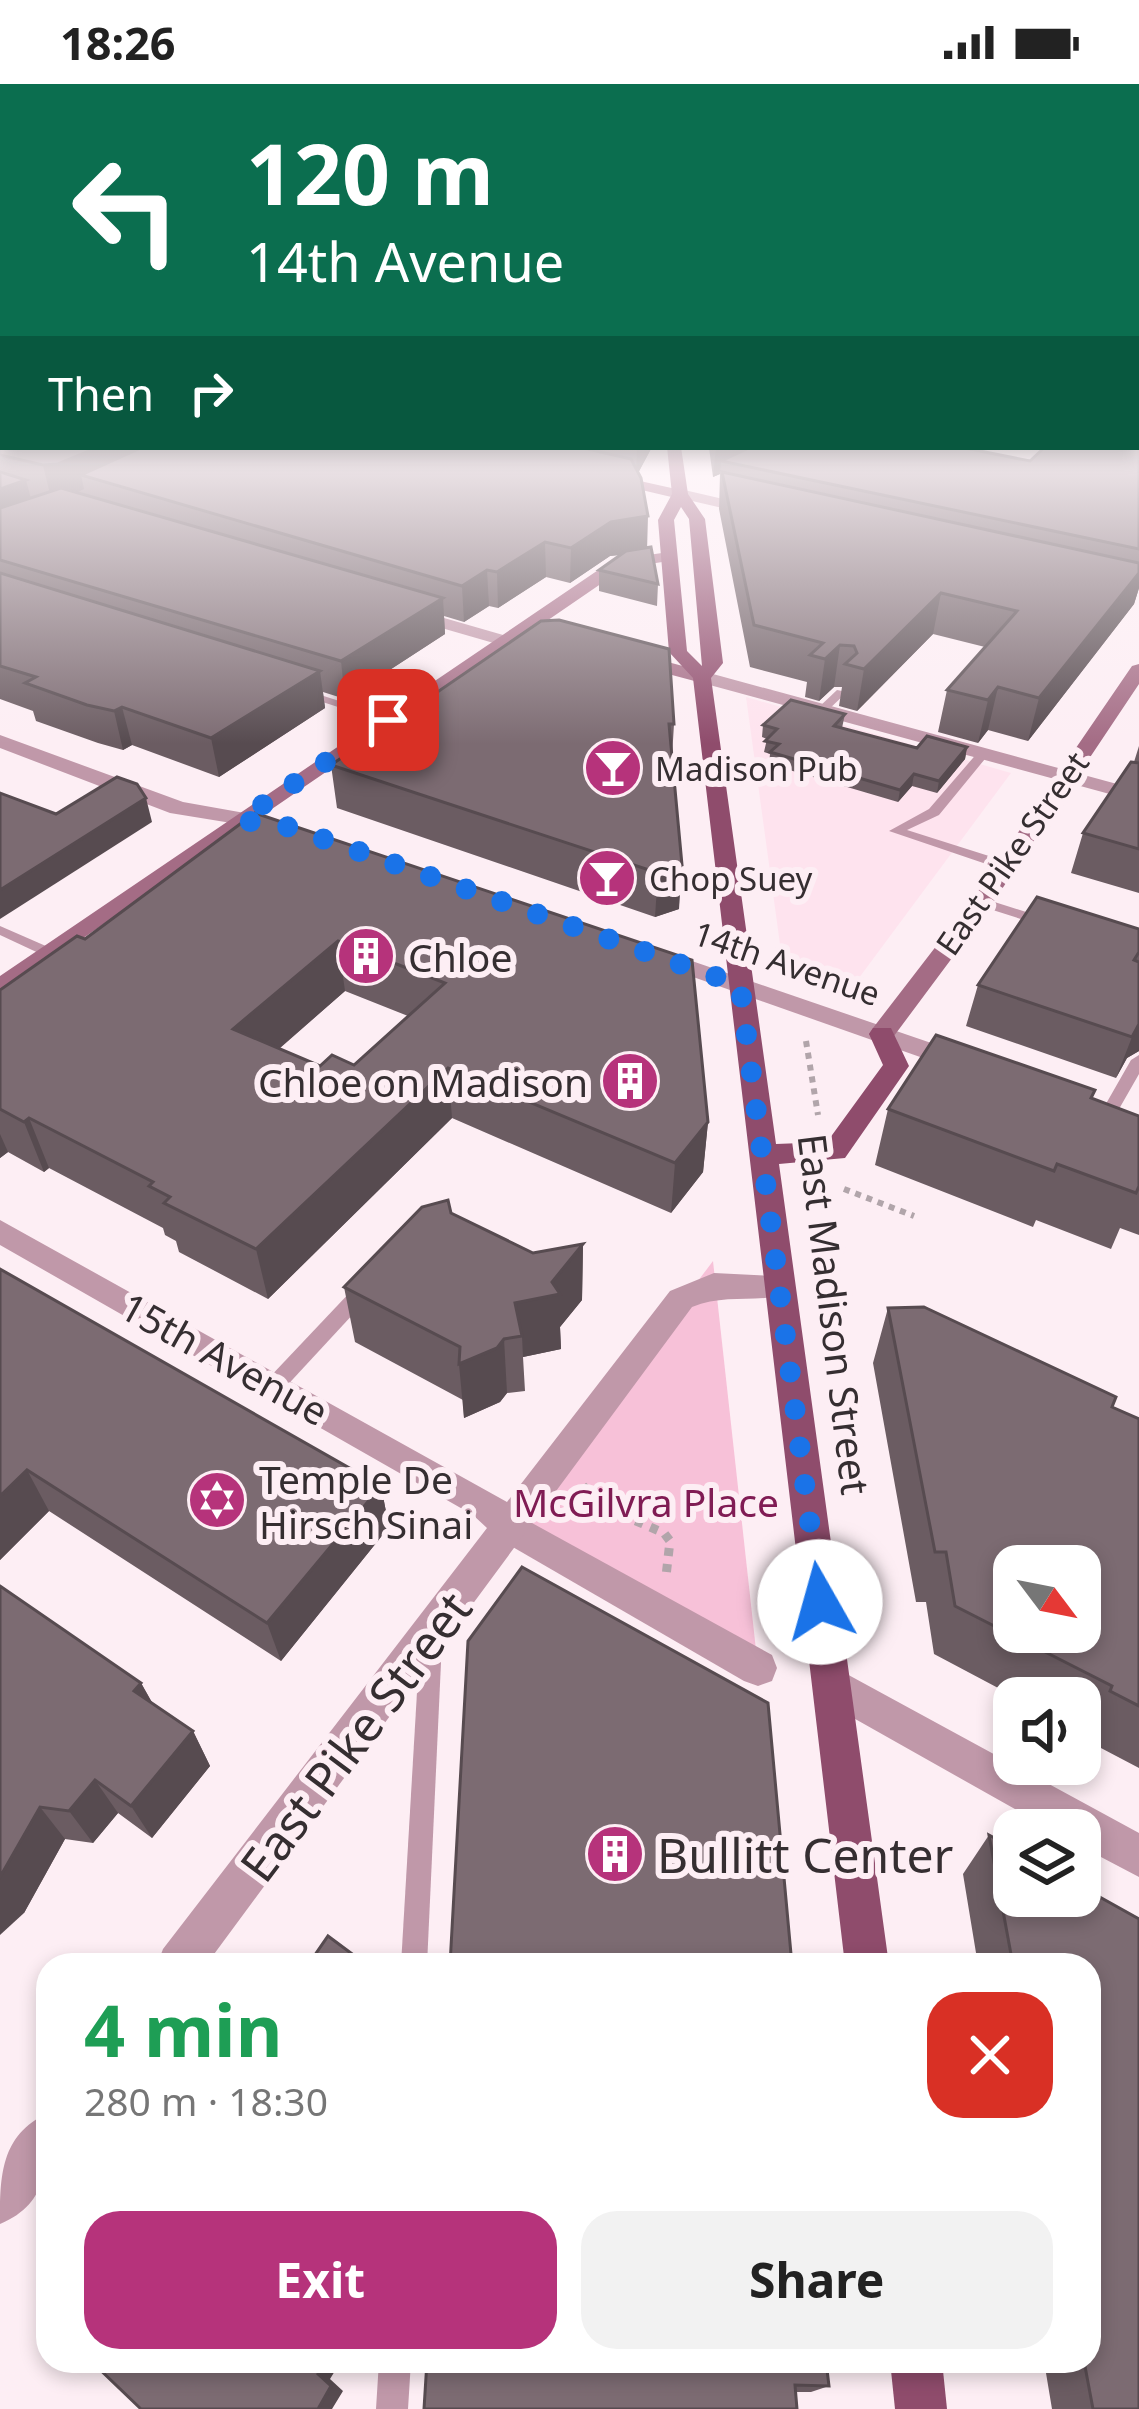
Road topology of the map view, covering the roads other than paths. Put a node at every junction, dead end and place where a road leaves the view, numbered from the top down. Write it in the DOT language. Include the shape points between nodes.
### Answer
graph roads {
  1 [pos="667,528"];
  2 [pos="698,528"];
  3 [pos="669,557"];
  4 [pos="382,605"];
  5 [pos="550,640"];
  6 [pos="504,641"];
  7 [pos="613,653"];
  8 [pos="1139,670"];
  9 [pos="702,677"];
  10 [pos="285,686"];
  11 [pos="841,692"];
  12 [pos="823,710"];
  13 [pos="388,720"];
  14 [pos="0,741"];
  15 [pos="983,754"];
  16 [pos="1066,776"];
  17 [pos="1139,796"];
  18 [pos="240,820"];
  19 [pos="294,829"];
  20 [pos="1006,866"];
  21 [pos="982,902"];
  22 [pos="1052,925"];
  23 [pos="0,930"];
  24 [pos="638,950"];
  25 [pos="50,952"];
  26 [pos="740,985"];
  27 [pos="0,987"];
  28 [pos="882,1034"];
  29 [pos="1139,1060"];
  30 [pos="988,1072"];
  31 [pos="1097,1112"];
  32 [pos="1139,1127"];
  33 [pos="764,1155"];
  34 [pos="0,1231"];
  35 [pos="378,1275"];
  36 [pos="780,1285"];
  37 [pos="274,1386"];
  38 [pos="512,1528"];
  39 [pos="431,1636"];
  40 [pos="758,1668"];
  41 [pos="832,1685"];
  42 [pos="1139,1856"];
  43 [pos="188,1953"];
  44 [pos="415,1953"];
  45 [pos="866,1953"];
  46 [pos="36,2153"];
  47 [pos="0,2200"];
  48 [pos="394,2373"];
  49 [pos="918,2373"];
  50 [pos="392,2409"];
  51 [pos="922,2409"];
  1 -- 3 [label="main road, East Madison Street"];
  2 -- 9 [label="main road, East Madison Street" via="714,663"];
  3 -- 6 [label="main road" via="620,564"];
  3 -- 9 [label="main road, East Madison Street" via="678,652"];
  4 -- 6 [label="street"];
  5 -- 6 [label="main road"];
  6 -- 13 [label="main road"];
  7 -- 9 [label="main road"];
  8 -- 16 [label="main road, East Pike Street"];
  9 -- 12 [label="street"];
  9 -- 26 [label="main road, East Madison Street"];
  10 -- 13 [label="lane"];
  11 -- 12 [label="lane"];
  12 -- 15 [label="street"];
  13 -- 18 [label="main road"];
  14 -- 18 [label="street" via="178,808"];
  15 -- 16 [label="street"];
  15 -- 20 [label="lane" via="934,812 896,831"];
  16 -- 17 [label="street"];
  16 -- 20 [label="main road, East Pike Street"];
  18 -- 19 [label="street"];
  18 -- 25 [label="main road"];
  20 -- 21 [label="main road, East Pike Street"];
  21 -- 22 [label="lane"];
  21 -- 28 [label="main road, East Pike Street"];
  23 -- 25 [label="lane"];
  24 -- 26 [label="street, 14th Avenue"];
  25 -- 27 [label="main road"];
  26 -- 28 [label="street, 14th Avenue"];
  26 -- 33 [label="main road, East Madison Street"];
  28 -- 30 [label="street, 14th Avenue"];
  28 -- 33 [label="main road" via="896,1066 835,1150"];
  29 -- 31 [label="lane"];
  31 -- 32 [label="street"];
  33 -- 36 [label="main road, East Madison Street"];
  34 -- 37 [label="street, 15th Avenue"];
  35 -- 37 [label="lane"];
  36 -- 38 [label="street, East Pike Street" via="714,1285 681,1300 526,1498"];
  36 -- 41 [label="main road, East Madison Street"];
  37 -- 38 [label="street, 15th Avenue" via="485,1504"];
  38 -- 39 [label="street, East Pike Street"];
  38 -- 40 [label="street, 15th Avenue"];
  39 -- 43 [label="street, East Pike Street"];
  39 -- 44 [label="lane"];
  41 -- 42 [label="street"];
  41 -- 45 [label="main road, East Madison Street"];
  46 -- 47 [label="street"];
  48 -- 50 [label="lane"];
  49 -- 51 [label="main road"];
}
